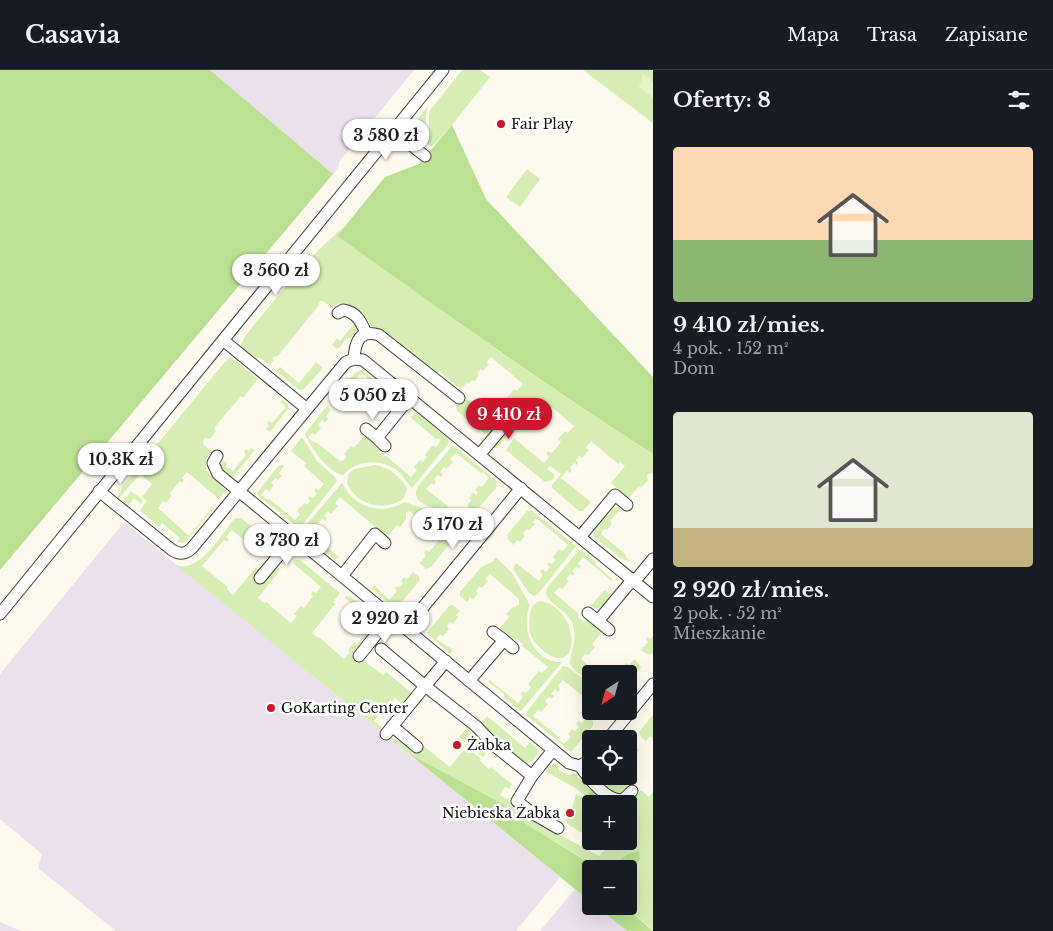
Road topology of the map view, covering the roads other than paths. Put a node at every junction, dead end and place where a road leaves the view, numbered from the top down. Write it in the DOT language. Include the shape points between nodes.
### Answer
graph roads {
  1 [pos="443,70"];
  2 [pos="393,131"];
  3 [pos="425,156"];
  4 [pos="338,313"];
  5 [pos="366,333"];
  6 [pos="223,340"];
  7 [pos="354,358"];
  8 [pos="410,397"];
  9 [pos="459,398"];
  10 [pos="307,409"];
  11 [pos="518,409"];
  12 [pos="366,429"];
  13 [pos="480,454"];
  14 [pos="217,456"];
  15 [pos="521,488"];
  16 [pos="99,491"];
  17 [pos="239,492"];
  18 [pos="626,504"];
  19 [pos="294,537"];
  20 [pos="580,537"];
  21 [pos="385,542"];
  22 [pos="653,559"];
  23 [pos="342,576"];
  24 [pos="260,578"];
  25 [pos="633,581"];
  26 [pos="653,597"];
  27 [pos="588,613"];
  28 [pos="0,614"];
  29 [pos="391,616"];
  30 [pos="598,621"];
  31 [pos="406,628"];
  32 [pos="609,630"];
  33 [pos="493,632"];
  34 [pos="504,640"];
  35 [pos="513,648"];
  36 [pos="381,649"];
  37 [pos="359,656"];
  38 [pos="446,661"];
  39 [pos="469,681"];
  40 [pos="653,684"];
  41 [pos="425,686"];
  42 [pos="615,730"];
  43 [pos="417,746"];
  44 [pos="553,750"];
  45 [pos="580,766"];
  46 [pos="532,776"];
  47 [pos="632,791"];
  48 [pos="558,828"];
  1 -- 2 [label="street"];
  2 -- 3 [label="street"];
  2 -- 6 [label="street"];
  4 -- 5 [label="street" via="350,312 361,321"];
  5 -- 7 [label="street" via="357,341"];
  5 -- 9 [label="street" via="379,335"];
  6 -- 10 [label="street"];
  6 -- 16 [label="street"];
  7 -- 8 [label="street" via="366,362"];
  7 -- 10 [label="street" via="344,363"];
  8 -- 12 [label="street" via="381,442"];
  8 -- 13 [label="street"];
  10 -- 17 [label="street"];
  11 -- 13 [label="street"];
  13 -- 15 [label="street"];
  14 -- 17 [label="street" via="213,463 215,471"];
  15 -- 20 [label="street"];
  15 -- 31 [label="street"];
  16 -- 17 [label="street" via="170,548 183,554 192,548"];
  16 -- 28 [label="street"];
  17 -- 19 [label="street"];
  18 -- 20 [label="street" via="615,495"];
  19 -- 23 [label="street"];
  19 -- 24 [label="street"];
  20 -- 25 [label="street"];
  21 -- 23 [label="street" via="371,531"];
  22 -- 25 [label="street"];
  23 -- 29 [label="street"];
  25 -- 26 [label="street"];
  25 -- 30 [label="street"];
  27 -- 30 [label="street"];
  29 -- 31 [label="street"];
  29 -- 37 [label="street"];
  30 -- 32 [label="street"];
  31 -- 38 [label="street"];
  33 -- 34 [label="street"];
  34 -- 35 [label="street"];
  34 -- 39 [label="street"];
  36 -- 41 [label="street"];
  38 -- 39 [label="street"];
  38 -- 41 [label="street"];
  39 -- 44 [label="street"];
  40 -- 42 [label="street"];
  41 -- 43 [label="street" via="389,729"];
  41 -- 46 [label="street"];
  44 -- 45 [label="street" via="569,763"];
  44 -- 46 [label="street"];
  45 -- 47 [label="street" via="594,784 615,800 624,799"];
  46 -- 48 [label="street" via="513,798 532,814"];
}
